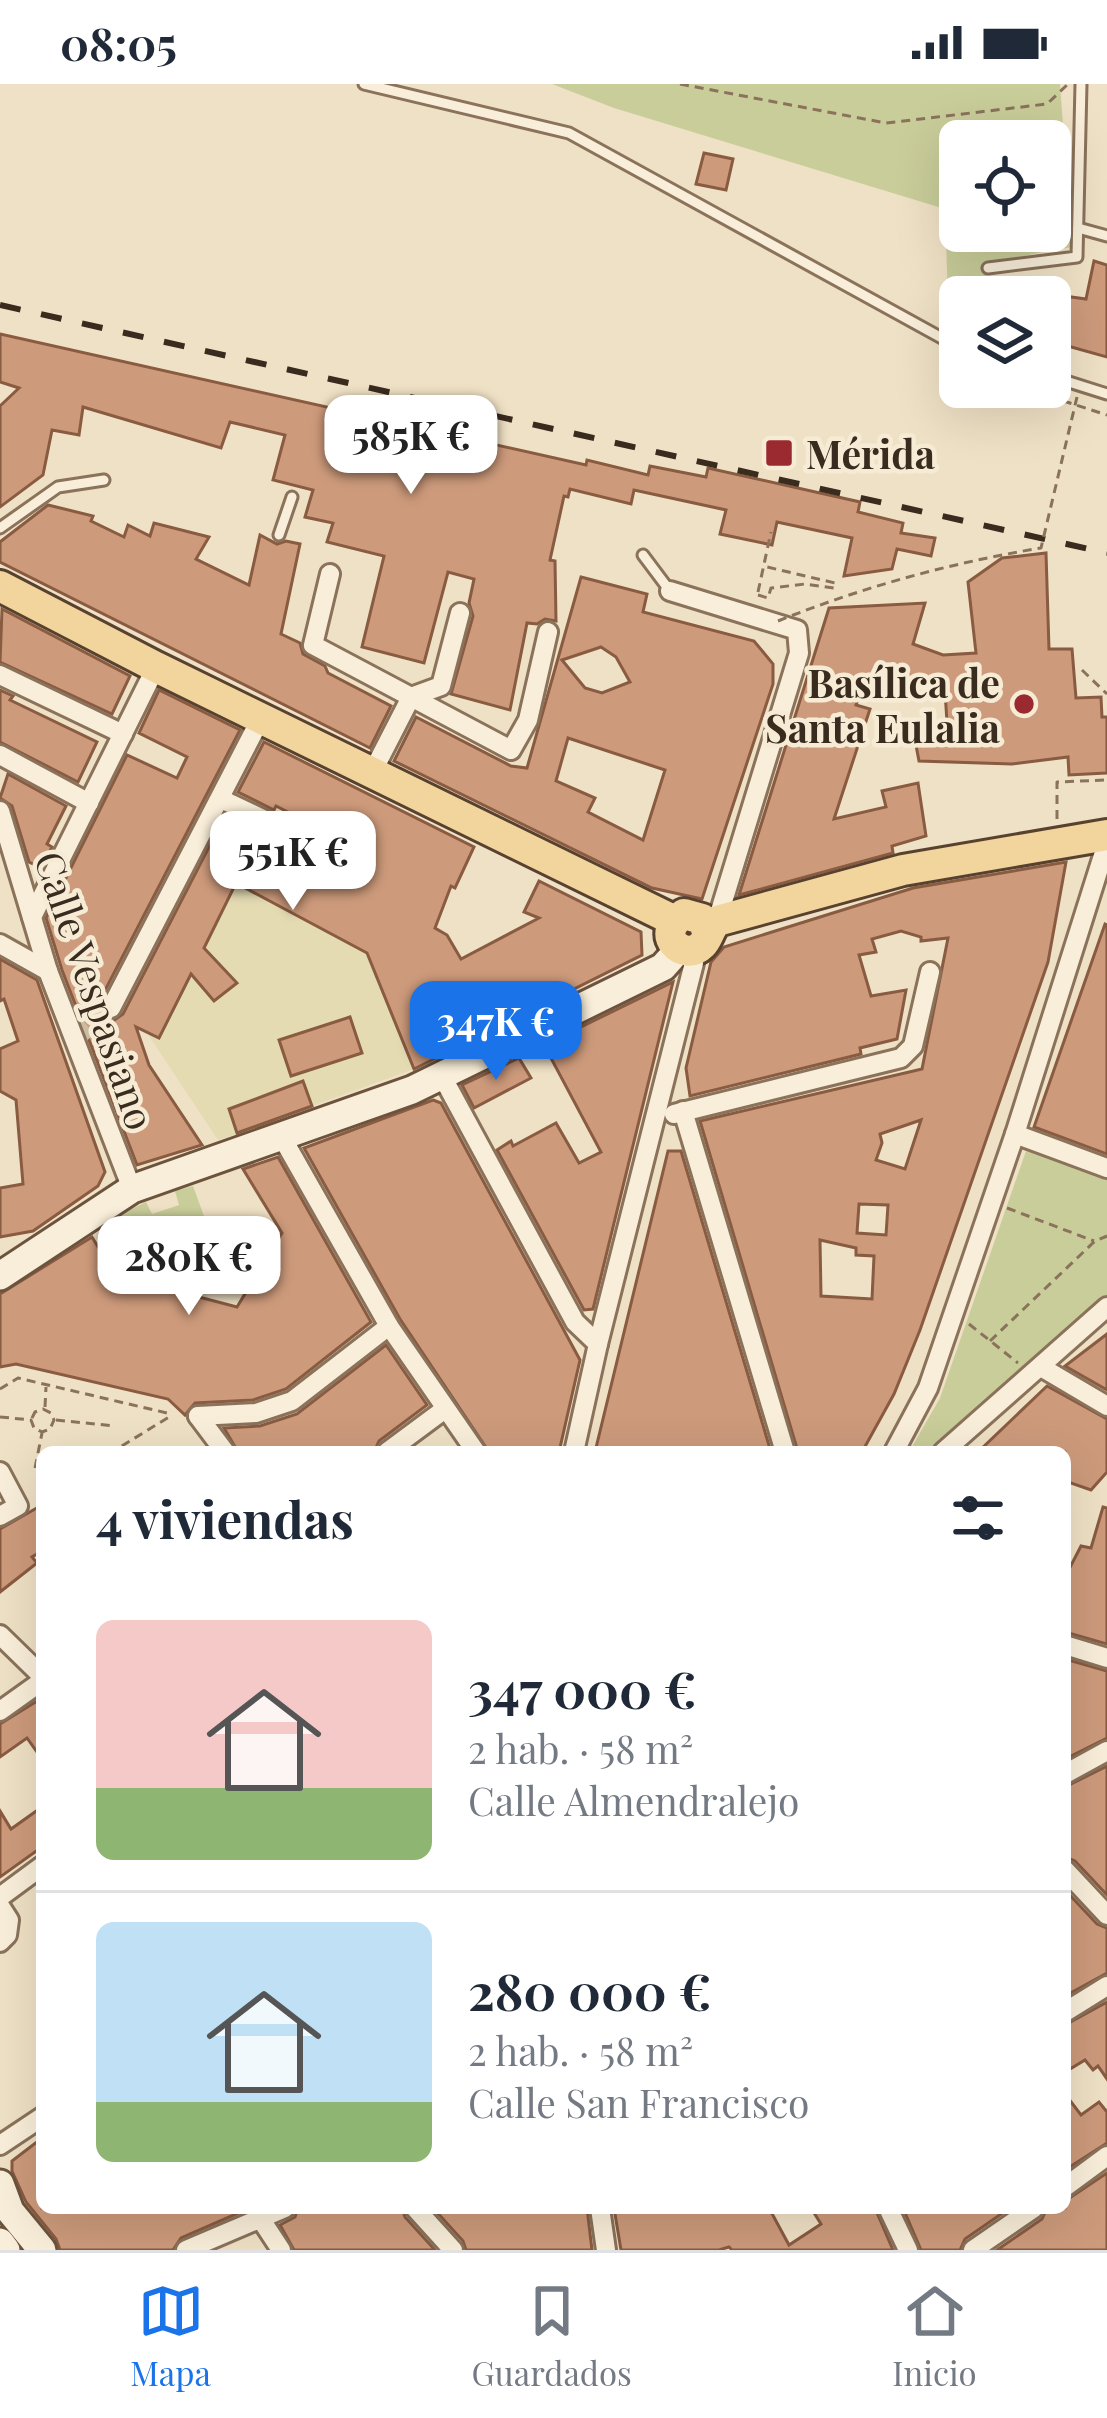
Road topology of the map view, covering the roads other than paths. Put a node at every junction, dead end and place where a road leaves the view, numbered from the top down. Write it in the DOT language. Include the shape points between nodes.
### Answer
graph roads {
  1 [pos="364,84"];
  2 [pos="1081,84"];
  3 [pos="1078,228"];
  4 [pos="1107,236"];
  5 [pos="988,268"];
  6 [pos="939,336"];
  7 [pos="1071,383"];
  8 [pos="1107,394"];
  9 [pos="104,480"];
  10 [pos="292,497"];
  11 [pos="0,528"];
  12 [pos="279,535"];
  13 [pos="643,555"];
  14 [pos="330,574"];
  15 [pos="0,586"];
  16 [pos="670,591"];
  17 [pos="460,613"];
  18 [pos="548,632"];
  19 [pos="156,667"];
  20 [pos="0,674"];
  21 [pos="411,697"];
  22 [pos="260,718"];
  23 [pos="123,734"];
  24 [pos="0,755"];
  25 [pos="372,773"];
  26 [pos="221,799"];
  27 [pos="88,802"];
  28 [pos="0,811"];
  29 [pos="1107,839"];
  30 [pos="350,862"];
  31 [pos="32,917"];
  32 [pos="694,934"];
  33 [pos="0,944"];
  34 [pos="48,971"];
  35 [pos="931,972"];
  36 [pos="111,1008"];
  37 [pos="442,1076"];
  38 [pos="683,1111"];
  39 [pos="657,1118"];
  40 [pos="1015,1134"];
  41 [pos="283,1138"];
  42 [pos="1107,1168"];
  43 [pos="132,1189"];
  44 [pos="0,1276"];
  45 [pos="1107,1307"];
  46 [pos="389,1326"];
  47 [pos="598,1344"];
  48 [pos="1036,1370"];
  49 [pos="1107,1406"];
  50 [pos="445,1409"];
  51 [pos="220,1446"];
  52 [pos="395,1446"];
  53 [pos="472,1446"];
  54 [pos="575,1446"];
  55 [pos="783,1446"];
  56 [pos="897,1446"];
  57 [pos="951,1446"];
  58 [pos="0,1472"];
  59 [pos="9,1511"];
  60 [pos="0,1635"];
  61 [pos="1071,1648"];
  62 [pos="1107,1658"];
  63 [pos="36,1672"];
  64 [pos="36,1683"];
  65 [pos="0,1711"];
  66 [pos="1107,1751"];
  67 [pos="1071,1771"];
  68 [pos="36,1872"];
  69 [pos="1071,1877"];
  70 [pos="3,1908"];
  71 [pos="1107,1916"];
  72 [pos="0,1942"];
  73 [pos="1107,1986"];
  74 [pos="1071,2008"];
  75 [pos="36,2121"];
  76 [pos="0,2146"];
  77 [pos="1107,2156"];
  78 [pos="1071,2181"];
  79 [pos="0,2184"];
  80 [pos="274,2214"];
  81 [pos="420,2214"];
  82 [pos="602,2214"];
  83 [pos="891,2214"];
  84 [pos="1025,2214"];
  85 [pos="262,2221"];
  86 [pos="0,2242"];
  87 [pos="5,2250"];
  88 [pos="42,2250"];
  89 [pos="186,2250"];
  90 [pos="281,2250"];
  91 [pos="453,2250"];
  92 [pos="606,2250"];
  93 [pos="908,2250"];
  94 [pos="974,2250"];
  1 -- 6 [label="lane" via="569,133"];
  2 -- 3 [label="lane"];
  3 -- 4 [label="lane"];
  3 -- 5 [label="lane" via="1077,257"];
  7 -- 8 [label="lane"];
  9 -- 11 [label="lane" via="58,488"];
  10 -- 12 [label="lane"];
  13 -- 16 [label="lane"];
  14 -- 21 [label="street" via="313,645"];
  15 -- 19 [label="main road"];
  16 -- 32 [label="street" via="797,629 800,653"];
  17 -- 21 [label="street" via="441,686"];
  18 -- 21 [label="street" via="527,720 511,750"];
  19 -- 22 [label="main road"];
  19 -- 23 [label="street"];
  20 -- 23 [label="street"];
  21 -- 25 [label="street"];
  22 -- 25 [label="main road"];
  22 -- 26 [label="street"];
  23 -- 27 [label="street"];
  24 -- 27 [label="street"];
  25 -- 32 [label="main road"];
  26 -- 30 [label="street"];
  26 -- 36 [label="street"];
  27 -- 31 [label="street"];
  28 -- 31 [label="street, Calle Vespasiano"];
  29 -- 32 [label="main road" via="903,870"];
  29 -- 40 [label="street"];
  31 -- 34 [label="street, Calle Vespasiano"];
  32 -- 37 [label="main road" via="663,968"];
  32 -- 39 [label="street"];
  33 -- 34 [label="street"];
  34 -- 43 [label="street, Calle Vespasiano"];
  35 -- 38 [label="street" via="914,1046 901,1058"];
  37 -- 41 [label="main road"];
  37 -- 47 [label="street" via="575,1322"];
  38 -- 39 [label="street"];
  38 -- 55 [label="street"];
  39 -- 47 [label="street"];
  40 -- 42 [label="street"];
  40 -- 56 [label="street" via="928,1388"];
  41 -- 43 [label="main road"];
  41 -- 46 [label="street"];
  43 -- 44 [label="main road"];
  45 -- 48 [label="street"];
  46 -- 50 [label="street"];
  46 -- 51 [label="street" via="292,1401 256,1413 198,1416"];
  47 -- 54 [label="street"];
  48 -- 49 [label="street"];
  48 -- 57 [label="street"];
  50 -- 52 [label="street"];
  50 -- 53 [label="street"];
  58 -- 59 [label="street"];
  60 -- 63 [label="street"];
  61 -- 62 [label="street"];
  64 -- 65 [label="street"];
  66 -- 67 [label="street"];
  68 -- 70 [label="street"];
  69 -- 71 [label="street"];
  70 -- 72 [label="street" via="7,1935"];
  73 -- 74 [label="street"];
  75 -- 76 [label="street"];
  77 -- 78 [label="street"];
  79 -- 88 [label="main road" via="10,2211"];
  80 -- 85 [label="street"];
  81 -- 91 [label="street"];
  82 -- 92 [label="street"];
  83 -- 93 [label="street"];
  84 -- 94 [label="street"];
  85 -- 89 [label="street"];
  85 -- 90 [label="street"];
  86 -- 87 [label="main road"];
}
